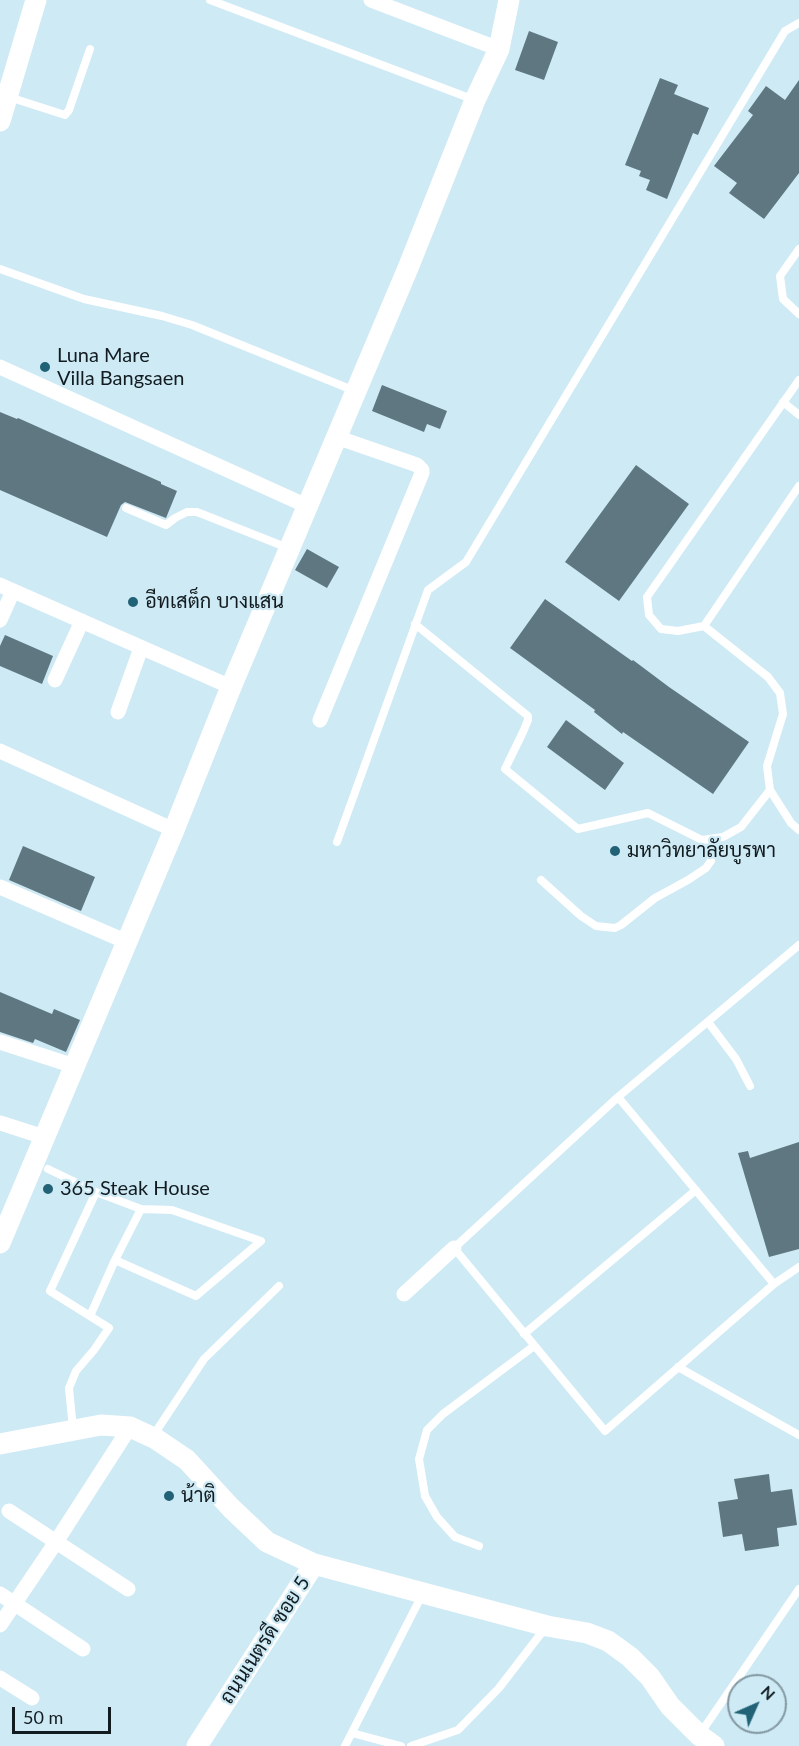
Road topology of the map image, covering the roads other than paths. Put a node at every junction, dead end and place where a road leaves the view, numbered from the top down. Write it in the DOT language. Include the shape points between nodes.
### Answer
graph roads {
  1 [pos="36,0"];
  2 [pos="210,0"];
  3 [pos="371,0"];
  4 [pos="509,0"];
  5 [pos="799,23"];
  6 [pos="90,49"];
  7 [pos="499,49"];
  8 [pos="8,96"];
  9 [pos="475,100"];
  10 [pos="0,121"];
  11 [pos="799,249"];
  12 [pos="0,269"];
  13 [pos="799,314"];
  14 [pos="0,367"];
  15 [pos="799,380"];
  16 [pos="355,391"];
  17 [pos="783,402"];
  18 [pos="799,415"];
  19 [pos="336,437"];
  20 [pos="799,486"];
  21 [pos="307,506"];
  22 [pos="126,508"];
  23 [pos="289,548"];
  24 [pos="6,588"];
  25 [pos="0,620"];
  26 [pos="82,621"];
  27 [pos="415,624"];
  28 [pos="704,626"];
  29 [pos="141,648"];
  30 [pos="55,680"];
  31 [pos="231,687"];
  32 [pos="118,712"];
  33 [pos="320,720"];
  34 [pos="0,751"];
  35 [pos="770,790"];
  36 [pos="174,830"];
  37 [pos="799,830"];
  38 [pos="711,839"];
  39 [pos="337,842"];
  40 [pos="541,880"];
  41 [pos="0,887"];
  42 [pos="126,942"];
  43 [pos="799,945"];
  44 [pos="708,1022"];
  45 [pos="0,1042"];
  46 [pos="74,1066"];
  47 [pos="750,1086"];
  48 [pos="618,1097"];
  49 [pos="0,1123"];
  50 [pos="44,1137"];
  51 [pos="48,1169"];
  52 [pos="696,1190"];
  53 [pos="96,1192"];
  54 [pos="141,1209"];
  55 [pos="0,1243"];
  56 [pos="454,1248"];
  57 [pos="115,1260"];
  58 [pos="799,1267"];
  59 [pos="774,1284"];
  60 [pos="279,1286"];
  61 [pos="404,1293"];
  62 [pos="90,1316"];
  63 [pos="524,1334"];
  64 [pos="534,1346"];
  65 [pos="678,1367"];
  66 [pos="130,1426"];
  67 [pos="73,1430"];
  68 [pos="799,1435"];
  69 [pos="152,1437"];
  70 [pos="0,1444"];
  71 [pos="9,1511"];
  72 [pos="56,1542"];
  73 [pos="479,1546"];
  74 [pos="314,1564"];
  75 [pos="128,1589"];
  76 [pos="799,1589"];
  77 [pos="0,1594"];
  78 [pos="423,1594"];
  79 [pos="15,1604"];
  80 [pos="0,1625"];
  81 [pos="547,1626"];
  82 [pos="83,1649"];
  83 [pos="0,1678"];
  84 [pos="32,1698"];
  85 [pos="352,1733"];
  86 [pos="701,1742"];
  87 [pos="196,1746"];
  88 [pos="345,1746"];
  89 [pos="401,1746"];
  90 [pos="411,1746"];
  1 -- 8 [label="street"];
  2 -- 9 [label="lane"];
  3 -- 7 [label="street"];
  4 -- 7 [label="street"];
  5 -- 27 [label="lane" via="785,31 466,562 428,590"];
  6 -- 8 [label="lane" via="65,115"];
  7 -- 9 [label="street"];
  8 -- 10 [label="street"];
  9 -- 16 [label="street"];
  11 -- 13 [label="lane" via="780,276 783,299"];
  12 -- 16 [label="lane" via="84,299 192,326"];
  14 -- 21 [label="street"];
  15 -- 17 [label="lane"];
  16 -- 19 [label="street"];
  17 -- 18 [label="lane"];
  17 -- 28 [label="lane" via="647,597 648,615 661,629 678,631"];
  19 -- 21 [label="street"];
  19 -- 33 [label="street" via="417,465 422,473"];
  20 -- 28 [label="lane"];
  21 -- 23 [label="street"];
  22 -- 23 [label="lane" via="166,525 187,512 197,512"];
  23 -- 31 [label="street"];
  24 -- 25 [label="street"];
  24 -- 26 [label="street"];
  26 -- 29 [label="street"];
  26 -- 30 [label="street"];
  27 -- 38 [label="lane" via="528,716 506,769 578,829 648,813 702,840"];
  27 -- 39 [label="lane"];
  28 -- 35 [label="lane" via="768,676 780,693 783,714 767,766"];
  29 -- 31 [label="street"];
  29 -- 32 [label="street"];
  31 -- 36 [label="street"];
  34 -- 36 [label="street"];
  35 -- 37 [label="lane"];
  35 -- 38 [label="lane" via="741,827"];
  36 -- 42 [label="street"];
  38 -- 40 [label="lane" via="711,861 706,868 615,928 596,926"];
  41 -- 42 [label="street"];
  42 -- 46 [label="street"];
  43 -- 44 [label="lane"];
  44 -- 47 [label="lane" via="736,1059"];
  44 -- 48 [label="lane"];
  45 -- 46 [label="street"];
  46 -- 50 [label="street"];
  48 -- 52 [label="lane"];
  48 -- 56 [label="lane"];
  49 -- 50 [label="street"];
  50 -- 55 [label="street"];
  51 -- 53 [label="lane"];
  52 -- 59 [label="lane"];
  52 -- 63 [label="lane"];
  53 -- 54 [label="lane"];
  53 -- 62 [label="lane" via="50,1291"];
  54 -- 57 [label="lane"];
  54 -- 57 [label="lane" via="172,1210 261,1241 196,1296"];
  56 -- 61 [label="street"];
  56 -- 63 [label="lane"];
  57 -- 62 [label="lane"];
  58 -- 59 [label="lane"];
  59 -- 65 [label="lane"];
  60 -- 69 [label="lane" via="204,1359"];
  62 -- 67 [label="lane" via="109,1328 76,1371 69,1388"];
  63 -- 64 [label="lane"];
  64 -- 65 [label="lane" via="605,1431"];
  64 -- 73 [label="lane" via="443,1414 427,1430 419,1459 425,1496 437,1517 455,1537"];
  65 -- 68 [label="lane"];
  66 -- 67 [label="street" via="101,1425"];
  66 -- 69 [label="street"];
  66 -- 72 [label="street"];
  67 -- 70 [label="street"];
  69 -- 74 [label="street" via="187,1460 267,1542"];
  71 -- 72 [label="street"];
  72 -- 75 [label="street"];
  72 -- 79 [label="street"];
  74 -- 78 [label="street"];
  74 -- 87 [label="street, ถนนเนตรดี ซอย 5"];
  76 -- 86 [label="lane"];
  77 -- 79 [label="street"];
  78 -- 81 [label="street"];
  78 -- 85 [label="lane"];
  79 -- 80 [label="street"];
  79 -- 82 [label="street"];
  81 -- 86 [label="street" via="608,1641 630,1657"];
  81 -- 90 [label="lane" via="499,1688 458,1730"];
  83 -- 84 [label="street"];
  85 -- 88 [label="lane"];
  85 -- 89 [label="lane"];
}
